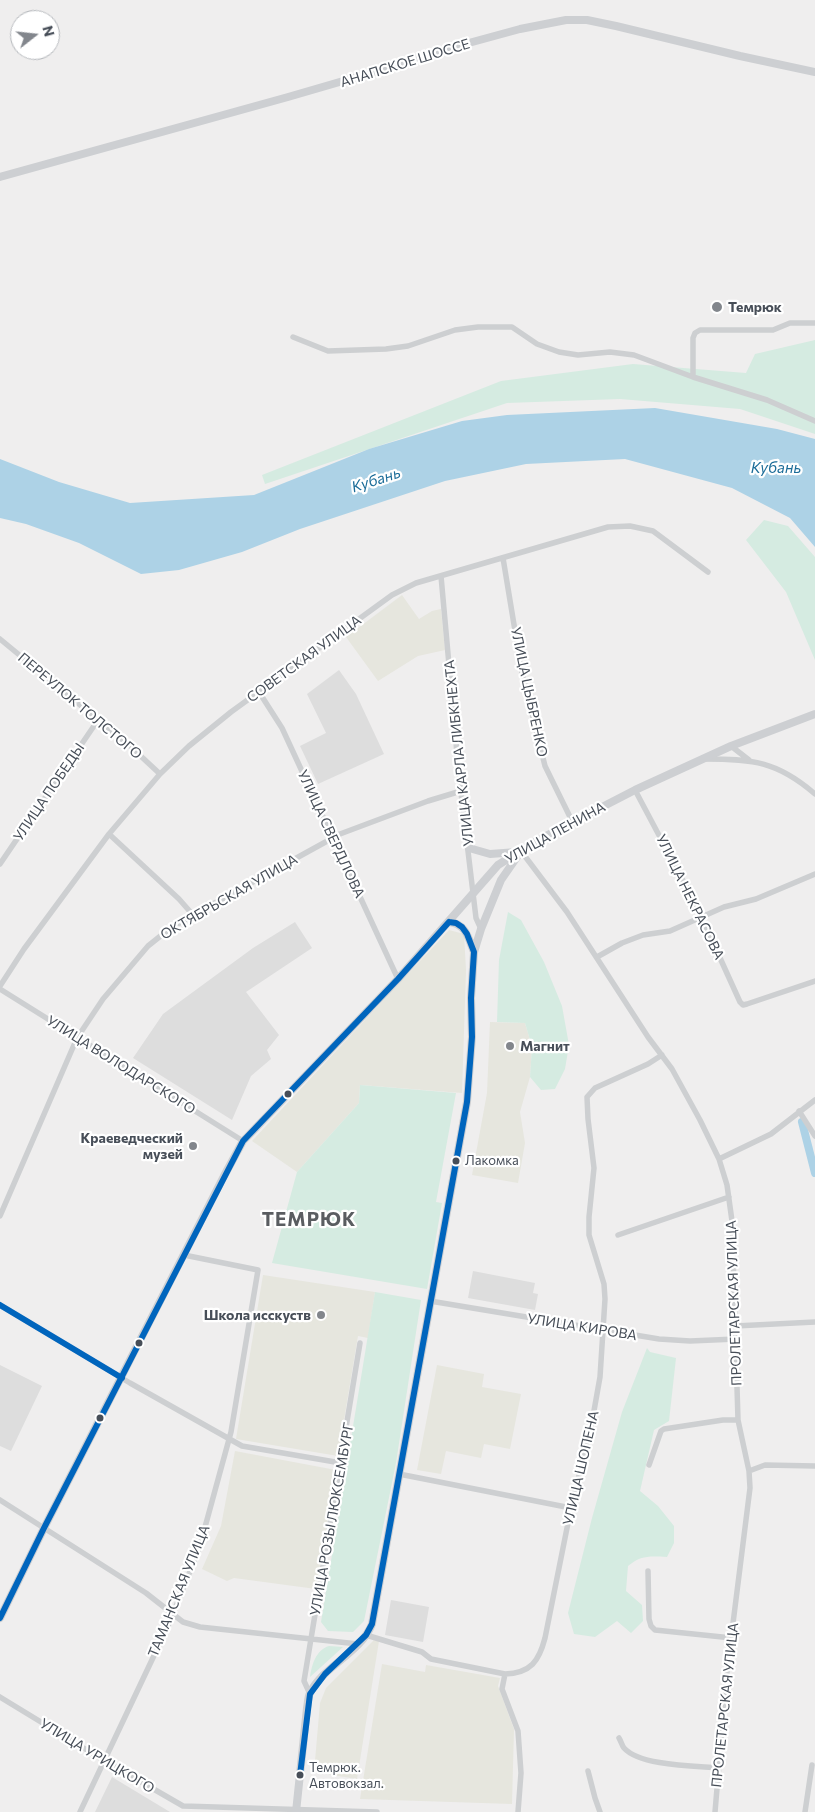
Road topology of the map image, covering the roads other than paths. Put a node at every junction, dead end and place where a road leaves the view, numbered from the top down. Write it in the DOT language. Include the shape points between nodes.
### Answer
graph roads {
  1 [pos="815,72"];
  2 [pos="0,177"];
  3 [pos="815,324"];
  4 [pos="293,337"];
  5 [pos="693,377"];
  6 [pos="815,421"];
  7 [pos="503,558"];
  8 [pos="708,572"];
  9 [pos="441,576"];
  10 [pos="0,639"];
  11 [pos="259,692"];
  12 [pos="815,714"];
  13 [pos="98,720"];
  14 [pos="731,746"];
  15 [pos="701,759"];
  16 [pos="751,761"];
  17 [pos="160,774"];
  18 [pos="635,790"];
  19 [pos="461,791"];
  20 [pos="815,794"];
  21 [pos="572,821"];
  22 [pos="109,834"];
  23 [pos="333,838"];
  24 [pos="468,848"];
  25 [pos="521,851"];
  26 [pos="0,864"];
  27 [pos="815,874"];
  28 [pos="474,891"];
  29 [pos="193,915"];
  30 [pos="700,918"];
  31 [pos="449,922"];
  32 [pos="481,929"];
  33 [pos="474,952"];
  34 [pos="597,957"];
  35 [pos="398,979"];
  36 [pos="815,980"];
  37 [pos="0,988"];
  38 [pos="77,1038"];
  39 [pos="662,1055"];
  40 [pos="815,1100"];
  41 [pos="799,1111"];
  42 [pos="815,1136"];
  43 [pos="243,1141"];
  44 [pos="719,1159"];
  45 [pos="729,1197"];
  46 [pos="0,1216"];
  47 [pos="618,1235"];
  48 [pos="184,1255"];
  49 [pos="430,1301"];
  50 [pos="0,1305"];
  51 [pos="815,1322"];
  52 [pos="735,1326"];
  53 [pos="603,1331"];
  54 [pos="736,1339"];
  55 [pos="360,1343"];
  56 [pos="122,1378"];
  57 [pos="738,1420"];
  58 [pos="229,1439"];
  59 [pos="341,1463"];
  60 [pos="649,1465"];
  61 [pos="815,1466"];
  62 [pos="749,1471"];
  63 [pos="399,1474"];
  64 [pos="0,1500"];
  65 [pos="571,1508"];
  66 [pos="44,1528"];
  67 [pos="648,1571"];
  68 [pos="172,1614"];
  69 [pos="0,1618"];
  70 [pos="366,1635"];
  71 [pos="732,1638"];
  72 [pos="311,1640"];
  73 [pos="358,1644"];
  74 [pos="505,1674"];
  75 [pos="310,1694"];
  76 [pos="0,1697"];
  77 [pos="619,1738"];
  78 [pos="105,1761"];
  79 [pos="812,1765"];
  80 [pos="718,1768"];
  81 [pos="588,1771"];
  82 [pos="296,1811"];
  83 [pos="80,1812"];
  84 [pos="377,1812"];
  85 [pos="518,1812"];
  86 [pos="600,1812"];
  87 [pos="715,1812"];
  88 [pos="805,1812"];
  1 -- 2 [label="street, АНАПСКОЕ ШОССЕ" via="616,26 587,20 566,20 421,56 288,98"];
  3 -- 5 [label="street" via="790,323 773,330 700,330 693,338"];
  4 -- 5 [label="street" via="328,351 386,349 408,346 455,330 504,326 512,327 536,344 559,352 634,355"];
  5 -- 6 [label="street" via="759,397"];
  7 -- 8 [label="street, СОВЕТСКАЯ УЛИЦА" via="608,528 630,526 653,530"];
  7 -- 9 [label="street, СОВЕТСКАЯ УЛИЦА"];
  7 -- 21 [label="street, УЛИЦА ЦЫБРЕНКО" via="522,673 543,756"];
  9 -- 11 [label="street, СОВЕТСКАЯ УЛИЦА" via="416,583 392,595"];
  9 -- 19 [label="street, УЛИЦА КАРЛА ЛИБКНЕХТА"];
  10 -- 13 [label="street, ПЕРЕУЛОК ТОЛСТОГО"];
  11 -- 17 [label="street, СОВЕТСКАЯ УЛИЦА" via="189,746"];
  11 -- 23 [label="street, УЛИЦА СВЕРДЛОВА" via="282,728"];
  12 -- 14 [label="street, УЛИЦА ЛЕНИНА"];
  13 -- 17 [label="street, ПЕРЕУЛОК ТОЛСТОГО"];
  13 -- 26 [label="street, УЛИЦА ПОБЕДЫ"];
  14 -- 15 [label="street, УЛИЦА ЛЕНИНА"];
  14 -- 16 [label="street"];
  15 -- 16 [label="street"];
  15 -- 18 [label="street, УЛИЦА ЛЕНИНА"];
  16 -- 20 [label="street" via="787,772"];
  17 -- 22 [label="street, СОВЕТСКАЯ УЛИЦА"];
  18 -- 21 [label="street, УЛИЦА ЛЕНИНА"];
  18 -- 30 [label="street, УЛИЦА НЕКРАСОВА"];
  19 -- 23 [label="street, ОКТЯБРЬСКАЯ УЛИЦА"];
  19 -- 24 [label="street, УЛИЦА КАРЛА ЛИБКНЕХТА"];
  21 -- 25 [label="street, УЛИЦА ЛЕНИНА"];
  22 -- 29 [label="street"];
  22 -- 37 [label="street, СОВЕТСКАЯ УЛИЦА" via="24,949"];
  23 -- 29 [label="street, ОКТЯБРЬСКАЯ УЛИЦА"];
  23 -- 35 [label="street, УЛИЦА СВЕРДЛОВА"];
  24 -- 25 [label="street" via="490,854"];
  24 -- 28 [label="street, УЛИЦА КАРЛА ЛИБКНЕХТА"];
  25 -- 28 [label="street, УЛИЦА ЛЕНИНА" via="498,865"];
  25 -- 32 [label="street, УЛИЦА РОЗЫ ЛЮКСЕМБУРГ" via="500,880"];
  25 -- 34 [label="street, ПРОЛЕТАРСКАЯ УЛИЦА"];
  27 -- 30 [label="street"];
  28 -- 31 [label="street, УЛИЦА ЛЕНИНА"];
  28 -- 32 [label="street, УЛИЦА КАРЛА ЛИБКНЕХТА" via="476,918"];
  29 -- 38 [label="street, ОКТЯБРЬСКАЯ УЛИЦА" via="148,946 102,998"];
  30 -- 34 [label="street" via="670,931 643,935"];
  30 -- 36 [label="street, УЛИЦА НЕКРАСОВА" via="743,1005"];
  31 -- 33 [label="street" via="462,927"];
  31 -- 35 [label="street, УЛИЦА ЛЕНИНА"];
  32 -- 33 [label="street, УЛИЦА РОЗЫ ЛЮКСЕМБУРГ"];
  33 -- 49 [label="street, УЛИЦА РОЗЫ ЛЮКСЕМБУРГ" via="467,1102"];
  34 -- 39 [label="street, ПРОЛЕТАРСКАЯ УЛИЦА"];
  35 -- 43 [label="street, УЛИЦА ЛЕНИНА"];
  37 -- 38 [label="street, УЛИЦА ВОЛОДАРСКОГО"];
  38 -- 43 [label="street, УЛИЦА ВОЛОДАРСКОГО"];
  38 -- 46 [label="street, ОКТЯБРЬСКАЯ УЛИЦА"];
  39 -- 44 [label="street, ПРОЛЕТАРСКАЯ УЛИЦА"];
  39 -- 53 [label="street, УЛИЦА ШОПЕНА" via="595,1088 587,1097 594,1168 589,1235 604,1284"];
  40 -- 41 [label="street"];
  41 -- 42 [label="street"];
  41 -- 44 [label="street" via="771,1134"];
  43 -- 48 [label="street, УЛИЦА ЛЕНИНА"];
  44 -- 45 [label="street, ПРОЛЕТАРСКАЯ УЛИЦА"];
  45 -- 47 [label="street"];
  45 -- 52 [label="street, ПРОЛЕТАРСКАЯ УЛИЦА"];
  48 -- 56 [label="street, УЛИЦА ЛЕНИНА"];
  48 -- 58 [label="street, ТАМАНСКАЯ УЛИЦА" via="258,1270"];
  49 -- 53 [label="street, УЛИЦА КИРОВА"];
  49 -- 63 [label="street, УЛИЦА РОЗЫ ЛЮКСЕМБУРГ"];
  50 -- 56 [label="street"];
  51 -- 52 [label="street"];
  52 -- 54 [label="street, ПРОЛЕТАРСКАЯ УЛИЦА"];
  53 -- 54 [label="street, УЛИЦА КИРОВА" via="690,1341"];
  53 -- 65 [label="street, УЛИЦА ШОПЕНА" via="600,1377 592,1422"];
  54 -- 57 [label="street, ПРОЛЕТАРСКАЯ УЛИЦА"];
  55 -- 59 [label="street, УЛИЦА РОЗЫ ЛЮКСЕМБУРГ"];
  56 -- 58 [label="street"];
  56 -- 66 [label="street, УЛИЦА ЛЕНИНА"];
  57 -- 60 [label="street" via="661,1431"];
  57 -- 62 [label="street, ПРОЛЕТАРСКАЯ УЛИЦА"];
  58 -- 59 [label="street" via="242,1446"];
  58 -- 68 [label="street, ТАМАНСКАЯ УЛИЦА" via="199,1549"];
  59 -- 72 [label="street, УЛИЦА РОЗЫ ЛЮКСЕМБУРГ"];
  61 -- 62 [label="street" via="765,1466"];
  62 -- 71 [label="street, ПРОЛЕТАРСКАЯ УЛИЦА" via="749,1505"];
  63 -- 65 [label="street"];
  63 -- 70 [label="street, УЛИЦА РОЗЫ ЛЮКСЕМБУРГ" via="374,1615"];
  64 -- 66 [label="street"];
  65 -- 74 [label="street, УЛИЦА ШОПЕНА" via="540,1654 524,1670"];
  66 -- 68 [label="street" via="146,1593"];
  66 -- 69 [label="street, УЛИЦА ЛЕНИНА"];
  67 -- 71 [label="street" via="649,1619 655,1630"];
  68 -- 72 [label="street" via="183,1622 200,1627"];
  68 -- 78 [label="street, ТАМАНСКАЯ УЛИЦА"];
  70 -- 73 [label="street, УЛИЦА РОЗЫ ЛЮКСЕМБУРГ"];
  70 -- 74 [label="street" via="422,1652 431,1659"];
  71 -- 80 [label="street, ПРОЛЕТАРСКАЯ УЛИЦА"];
  72 -- 73 [label="street"];
  72 -- 75 [label="street, УЛИЦА РОЗЫ ЛЮКСЕМБУРГ" via="304,1681"];
  73 -- 75 [label="street, УЛИЦА РОЗЫ ЛЮКСЕМБУРГ" via="325,1674"];
  74 -- 85 [label="street" via="502,1688 518,1731 521,1773"];
  75 -- 82 [label="street, УЛИЦА РОЗЫ ЛЮКСЕМБУРГ"];
  76 -- 78 [label="street, УЛИЦА УРИЦКОГО"];
  77 -- 80 [label="street" via="624,1748 646,1760"];
  78 -- 82 [label="street, УЛИЦА УРИЦКОГО" via="183,1806"];
  78 -- 83 [label="street, ТАМАНСКАЯ УЛИЦА"];
  79 -- 88 [label="street"];
  80 -- 87 [label="street, ПРОЛЕТАРСКАЯ УЛИЦА"];
  81 -- 86 [label="street"];
  82 -- 84 [label="street, УЛИЦА УРИЦКОГО"];
}
